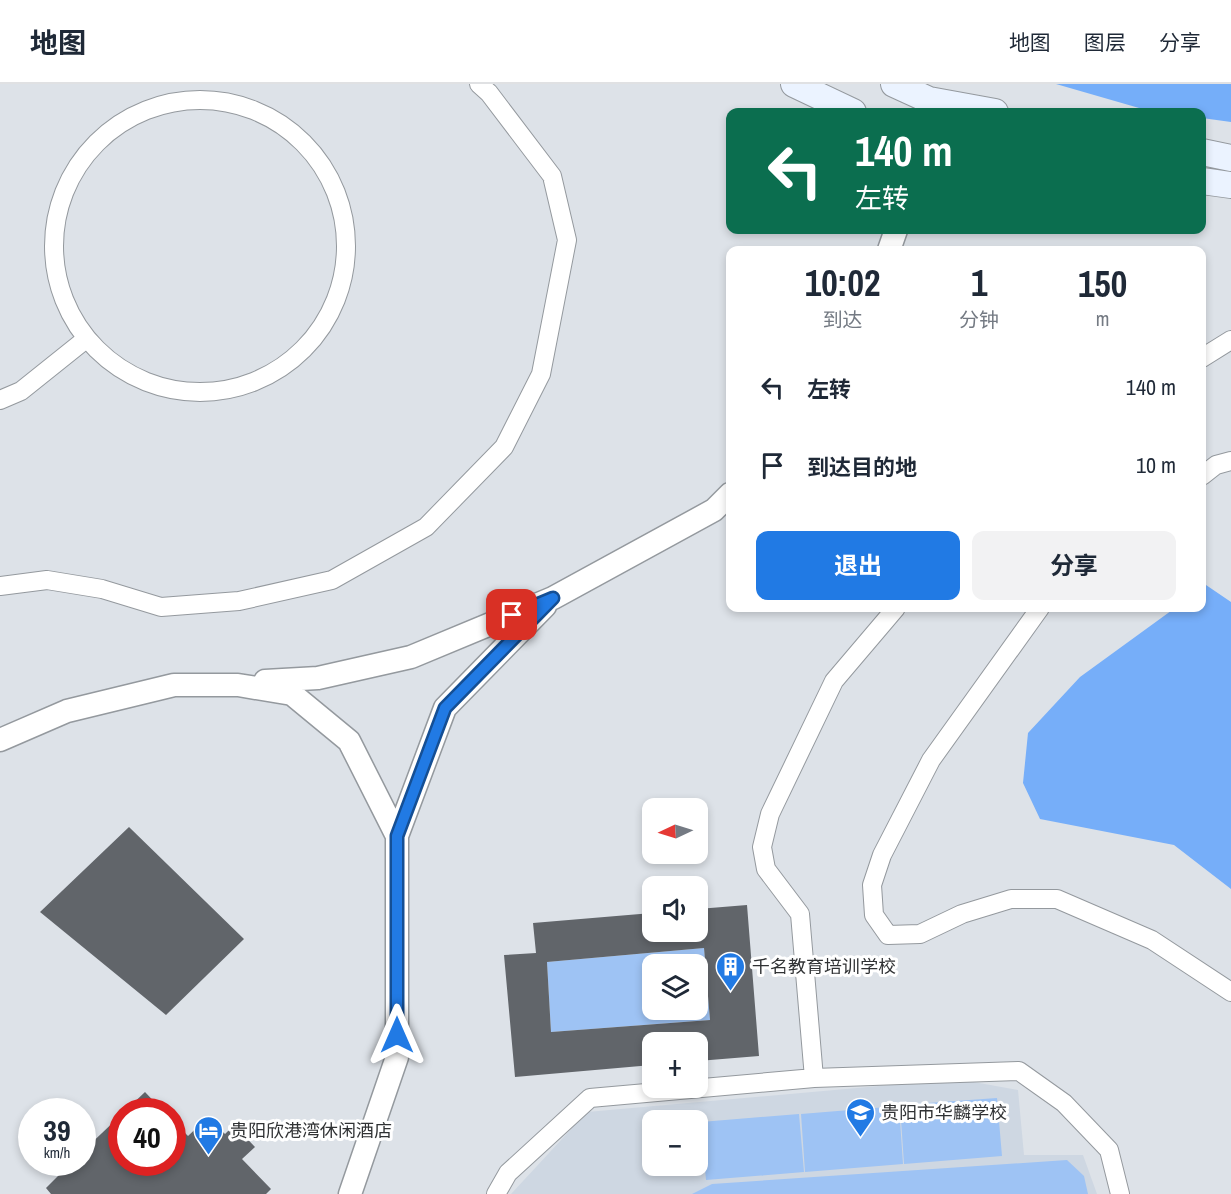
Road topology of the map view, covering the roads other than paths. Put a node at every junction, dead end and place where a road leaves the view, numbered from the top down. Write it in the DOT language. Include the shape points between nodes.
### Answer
graph roads {
  1 [pos="479,84"];
  2 [pos="794,84"];
  3 [pos="894,84"];
  4 [pos="927,106"];
  5 [pos="845,108"];
  6 [pos="950,108"];
  7 [pos="1206,153"];
  8 [pos="1231,158"];
  9 [pos="1206,182"];
  10 [pos="1231,185"];
  11 [pos="86,339"];
  12 [pos="1231,340"];
  13 [pos="1206,356"];
  14 [pos="0,400"];
  15 [pos="1231,461"];
  16 [pos="1206,473"];
  17 [pos="726,498"];
  18 [pos="0,586"];
  19 [pos="553,598"];
  20 [pos="893,612"];
  21 [pos="1037,612"];
  22 [pos="210,685"];
  23 [pos="0,740"];
  24 [pos="397,836"];
  25 [pos="1231,992"];
  26 [pos="814,1078"];
  27 [pos="350,1194"];
  28 [pos="496,1194"];
  29 [pos="1120,1194"];
  1 -- 18 [label="street" via="552,176 567,240 541,374 504,447 426,527 332,580 239,601 161,608 102,589 47,580"];
  2 -- 5 [label="main road"];
  3 -- 4 [label="main road"];
  4 -- 6 [label="main road"];
  7 -- 8 [label="main road"];
  9 -- 10 [label="main road"];
  11 -- 11 [label="street" via="120,371 164,390 211,394 257,383 297,358 327,322 344,278 347,230 334,185 308,145 268,115 221,99 170,101 124,119 94,145 61,196 53,246 61,295"];
  11 -- 14 [label="street" via="21,391"];
  12 -- 13 [label="street"];
  15 -- 16 [label="street"];
  17 -- 19 [label="street" via="714,510"];
  19 -- 22 [label="street" via="411,657 318,678"];
  19 -- 24 [label="street" via="445,708"];
  20 -- 26 [label="street" via="834,681 770,814 762,847 765,869 800,914"];
  21 -- 25 [label="street" via="931,760 882,855 872,885 874,915 888,935 920,934 962,914 1011,899 1057,899 1152,940"];
  22 -- 23 [label="street" via="174,685 67,711"];
  22 -- 24 [label="street" via="238,685 292,694 348,741"];
  24 -- 27 [label="street" via="397,1058"];
  26 -- 28 [label="street" via="590,1098 508,1173"];
  26 -- 29 [label="street" via="1019,1071 1064,1103 1109,1150"];
}
